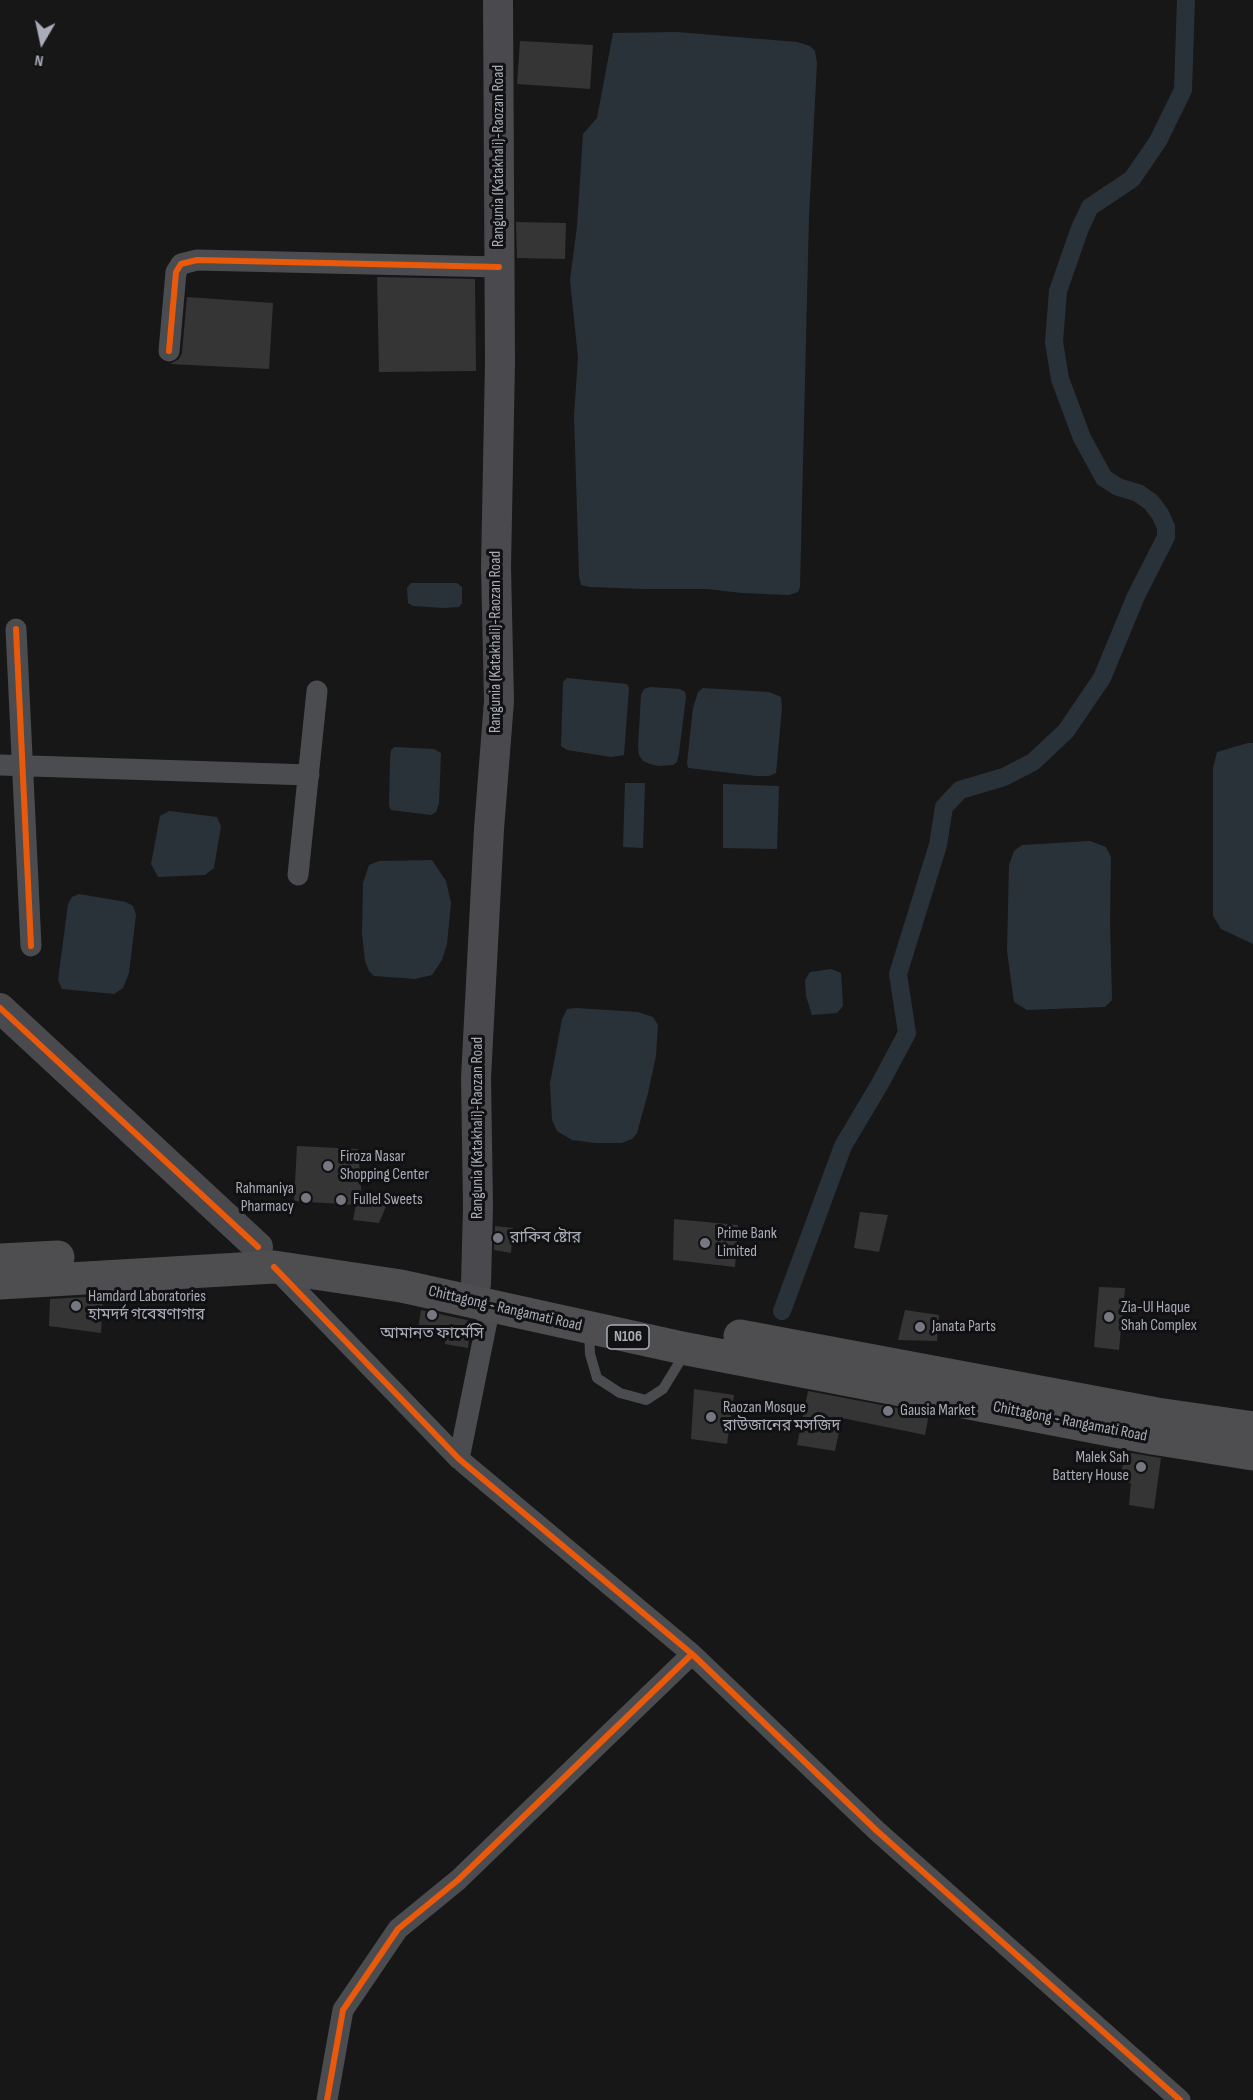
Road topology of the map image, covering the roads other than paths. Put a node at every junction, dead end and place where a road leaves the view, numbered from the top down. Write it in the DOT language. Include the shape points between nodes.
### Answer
graph roads {
  1 [pos="498,0"];
  2 [pos="499,267"];
  3 [pos="169,351"];
  4 [pos="16,629"];
  5 [pos="317,691"];
  6 [pos="0,765"];
  7 [pos="22,766"];
  8 [pos="309,775"];
  9 [pos="298,875"];
  10 [pos="31,946"];
  11 [pos="0,1008"];
  12 [pos="266,1257"];
  13 [pos="0,1260"];
  14 [pos="0,1283"];
  15 [pos="483,1295"];
  16 [pos="589,1328"];
  17 [pos="687,1349"];
  18 [pos="1253,1428"];
  19 [pos="1253,1454"];
  20 [pos="459,1459"];
  21 [pos="692,1654"];
  22 [pos="327,2100"];
  23 [pos="1180,2100"];
  1 -- 2 [label="main road, Rangunia (Katakhali)-Raozan Road"];
  2 -- 3 [label="street" via="197,260 181,264 176,272"];
  2 -- 15 [label="main road, Rangunia (Katakhali)-Raozan Road" via="499,700 476,1078"];
  4 -- 7 [label="street"];
  5 -- 8 [label="street"];
  6 -- 7 [label="street"];
  7 -- 8 [label="street"];
  7 -- 10 [label="street"];
  8 -- 9 [label="street"];
  11 -- 12 [label="main road"];
  12 -- 13 [label="highway, Chittagong - Rangamati Road / N106"];
  12 -- 14 [label="highway, Chittagong - Rangamati Road / N106"];
  12 -- 15 [label="highway, Chittagong - Rangamati Road / N106" via="401,1286"];
  12 -- 20 [label="street"];
  15 -- 16 [label="highway, Chittagong - Rangamati Road / N106"];
  15 -- 18 [label="highway, Chittagong - Rangamati Road / N106" via="685,1326 1146,1412"];
  15 -- 20 [label="street"];
  16 -- 17 [label="highway, Chittagong - Rangamati Road / N106"];
  16 -- 17 [label="lane" via="590,1354 597,1378 620,1393 646,1400 663,1389"];
  17 -- 19 [label="highway, Chittagong - Rangamati Road / N106"];
  20 -- 21 [label="street"];
  21 -- 22 [label="street" via="458,1880 398,1929 343,2010"];
  21 -- 23 [label="street" via="877,1832"];
}
